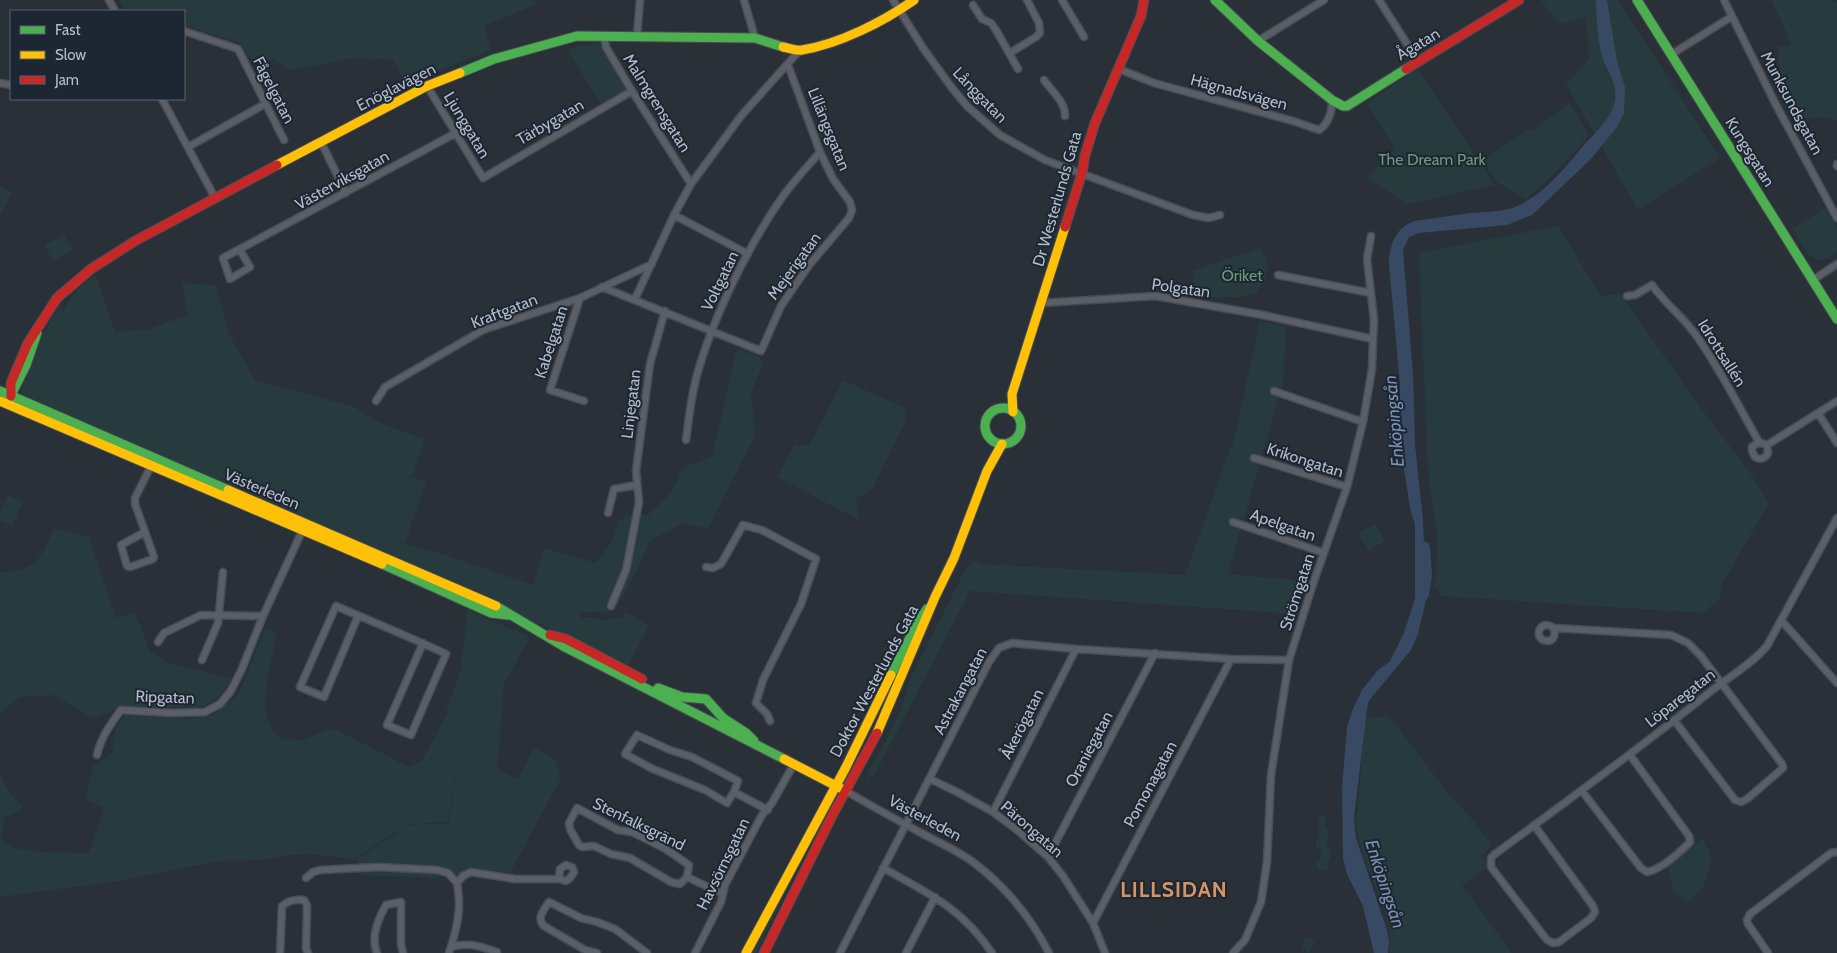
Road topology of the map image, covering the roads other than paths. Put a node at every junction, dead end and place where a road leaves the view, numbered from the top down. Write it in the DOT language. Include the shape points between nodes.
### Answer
graph roads {
  1 [pos="640,0"];
  2 [pos="744,0"];
  3 [pos="893,0"];
  4 [pos="914,0"];
  5 [pos="1027,0"];
  6 [pos="1062,0"];
  7 [pos="1144,0"];
  8 [pos="1150,0"];
  9 [pos="1215,0"];
  10 [pos="1324,0"];
  11 [pos="1378,0"];
  12 [pos="1519,0"];
  13 [pos="1637,0"];
  14 [pos="1724,0"];
  15 [pos="973,4"];
  16 [pos="1507,4"];
  17 [pos="900,10"];
  18 [pos="1141,16"];
  19 [pos="1732,17"];
  20 [pos="185,31"];
  21 [pos="604,36"];
  22 [pos="637,36"];
  23 [pos="1084,37"];
  24 [pos="755,38"];
  25 [pos="1258,41"];
  26 [pos="799,51"];
  27 [pos="1010,53"];
  28 [pos="1672,54"];
  29 [pos="1418,61"];
  30 [pos="788,65"];
  31 [pos="1018,68"];
  32 [pos="1119,69"];
  33 [pos="1044,80"];
  34 [pos="427,86"];
  35 [pos="632,91"];
  36 [pos="163,100"];
  37 [pos="1332,100"];
  38 [pos="265,104"];
  39 [pos="1065,116"];
  40 [pos="456,133"];
  41 [pos="284,140"];
  42 [pos="321,142"];
  43 [pos="188,147"];
  44 [pos="820,152"];
  45 [pos="1082,173"];
  46 [pos="483,178"];
  47 [pos="691,184"];
  48 [pos="346,193"];
  49 [pos="215,198"];
  50 [pos="850,202"];
  51 [pos="674,215"];
  52 [pos="1220,215"];
  53 [pos="1837,218"];
  54 [pos="1371,236"];
  55 [pos="240,250"];
  56 [pos="748,254"];
  57 [pos="652,264"];
  58 [pos="1837,264"];
  59 [pos="1278,275"];
  60 [pos="1813,280"];
  61 [pos="602,287"];
  62 [pos="1371,293"];
  63 [pos="1627,296"];
  64 [pos="580,298"];
  65 [pos="635,300"];
  66 [pos="1041,303"];
  67 [pos="665,311"];
  68 [pos="1837,319"];
  69 [pos="712,330"];
  70 [pos="1373,340"];
  71 [pos="0,391"];
  72 [pos="1274,391"];
  73 [pos="1012,394"];
  74 [pos="6,400"];
  75 [pos="376,401"];
  76 [pos="584,401"];
  77 [pos="1837,401"];
  78 [pos="1001,408"];
  79 [pos="1014,412"];
  80 [pos="1818,413"];
  81 [pos="1363,422"];
  82 [pos="686,440"];
  83 [pos="993,441"];
  84 [pos="1759,442"];
  85 [pos="1002,444"];
  86 [pos="1837,444"];
  87 [pos="1767,445"];
  88 [pos="1254,458"];
  89 [pos="153,462"];
  90 [pos="989,465"];
  91 [pos="637,485"];
  92 [pos="1347,488"];
  93 [pos="608,513"];
  94 [pos="1837,518"];
  95 [pos="1233,522"];
  96 [pos="304,527"];
  97 [pos="145,532"];
  98 [pos="1324,553"];
  99 [pos="706,567"];
  100 [pos="223,572"];
  101 [pos="931,604"];
  102 [pos="611,606"];
  103 [pos="218,616"];
  104 [pos="263,616"];
  105 [pos="358,616"];
  106 [pos="1781,620"];
  107 [pos="1554,628"];
  108 [pos="545,634"];
  109 [pos="158,642"];
  110 [pos="423,643"];
  111 [pos="1076,649"];
  112 [pos="1155,653"];
  113 [pos="1231,659"];
  114 [pos="202,660"];
  115 [pos="1289,660"];
  116 [pos="1720,683"];
  117 [pos="1837,683"];
  118 [pos="694,698"];
  119 [pos="692,712"];
  120 [pos="1674,720"];
  121 [pos="770,721"];
  122 [pos="757,745"];
  123 [pos="97,755"];
  124 [pos="1630,755"];
  125 [pos="794,764"];
  126 [pos="930,779"];
  127 [pos="836,786"];
  128 [pos="1582,791"];
  129 [pos="734,792"];
  130 [pos="846,792"];
  131 [pos="768,810"];
  132 [pos="993,812"];
  133 [pos="906,825"];
  134 [pos="1534,825"];
  135 [pos="1837,852"];
  136 [pos="1048,858"];
  137 [pos="884,868"];
  138 [pos="687,877"];
  139 [pos="306,878"];
  140 [pos="559,879"];
  141 [pos="457,883"];
  142 [pos="723,894"];
  143 [pos="935,897"];
  144 [pos="1093,923"];
  145 [pos="450,950"];
  146 [pos="496,952"];
  147 [pos="280,953"];
  148 [pos="308,953"];
  149 [pos="377,953"];
  150 [pos="403,953"];
  151 [pos="597,953"];
  152 [pos="647,953"];
  153 [pos="694,953"];
  154 [pos="746,953"];
  155 [pos="764,953"];
  156 [pos="840,953"];
  157 [pos="906,953"];
  158 [pos="992,953"];
  159 [pos="1050,953"];
  160 [pos="1105,953"];
  161 [pos="1233,953"];
  162 [pos="1768,953"];
  1 -- 22 [label="street"];
  2 -- 24 [label="street"];
  3 -- 17 [label="street, Långgatan"];
  4 -- 17 [label="street"];
  5 -- 27 [label="street" via="1040,32"];
  6 -- 23 [label="street"];
  7 -- 18 [label="street, Dr Westerlunds Gata"];
  8 -- 18 [label="street, Dr Westerlunds Gata"];
  9 -- 25 [label="street"];
  10 -- 25 [label="street"];
  11 -- 29 [label="street"];
  12 -- 16 [label="street, Ågatan"];
  13 -- 28 [label="street, Kungsgatan"];
  14 -- 19 [label="street, Munksundsgatan"];
  15 -- 27 [label="street" via="982,19 991,23"];
  16 -- 29 [label="street, Ågatan"];
  17 -- 26 [label="street" via="845,38"];
  17 -- 45 [label="street, Långgatan" via="952,88 985,122 1020,147"];
  18 -- 32 [label="street, Dr Westerlunds Gata"];
  19 -- 28 [label="street"];
  19 -- 53 [label="street, Munksundsgatan"];
  20 -- 38 [label="street, Fågelgatan" via="238,49"];
  21 -- 22 [label="street, Enöglavägen"];
  21 -- 34 [label="street, Enöglavägen" via="577,36 532,47"];
  21 -- 35 [label="street, Malmgrensgatan" via="606,47"];
  22 -- 24 [label="street, Enöglavägen"];
  24 -- 26 [label="street, Enöglavägen"];
  25 -- 37 [label="street"];
  26 -- 30 [label="street"];
  27 -- 31 [label="street"];
  28 -- 60 [label="street, Kungsgatan"];
  29 -- 37 [label="street, Ågatan" via="1347,106"];
  30 -- 44 [label="street, Lillängsgatan"];
  30 -- 47 [label="street" via="741,116"];
  32 -- 37 [label="street, Hägnadsvägen" via="1154,83 1319,130 1329,119"];
  32 -- 45 [label="street, Dr Westerlunds Gata" via="1095,122"];
  33 -- 39 [label="street" via="1062,104"];
  34 -- 40 [label="street, Ljunggatan"];
  34 -- 42 [label="street, Enöglavägen"];
  35 -- 46 [label="street, Tärbygatan"];
  35 -- 47 [label="street, Malmgrensgatan"];
  36 -- 43 [label="street"];
  38 -- 41 [label="street, Fågelgatan"];
  38 -- 43 [label="street"];
  40 -- 46 [label="street, Ljunggatan"];
  40 -- 48 [label="street, Västerviksgatan"];
  42 -- 48 [label="street"];
  42 -- 49 [label="street, Enöglavägen"];
  43 -- 49 [label="street"];
  44 -- 50 [label="street, Lillängsgatan" via="833,179"];
  44 -- 56 [label="street, Voltgatan" via="784,196"];
  45 -- 52 [label="street, Långgatan" via="1193,215 1209,218"];
  45 -- 66 [label="street, Dr Westerlunds Gata"];
  47 -- 51 [label="street"];
  48 -- 55 [label="street, Västerviksgatan"];
  49 -- 74 [label="street, Enöglavägen" via="91,269 58,298 39,324 26,365"];
  50 -- 69 [label="street, Mejerigatan" via="851,214 781,306 761,351"];
  51 -- 56 [label="street"];
  51 -- 57 [label="street"];
  54 -- 62 [label="street, Strömgatan" via="1367,260"];
  55 -- 55 [label="street, Västerviksgatan" via="223,258 230,279 250,268"];
  56 -- 69 [label="street, Voltgatan"];
  57 -- 61 [label="street, Kraftgatan"];
  57 -- 65 [label="street"];
  58 -- 60 [label="street"];
  59 -- 62 [label="street"];
  60 -- 68 [label="street, Kungsgatan"];
  61 -- 64 [label="street, Kraftgatan"];
  61 -- 65 [label="street"];
  62 -- 70 [label="street, Strömgatan"];
  63 -- 84 [label="street, Idrottsallén" via="1652,285 1686,322"];
  64 -- 75 [label="street, Kraftgatan" via="483,330 385,387"];
  64 -- 76 [label="street, Kabelgatan" via="550,390"];
  65 -- 67 [label="street"];
  66 -- 70 [label="street, Polgatan" via="1156,296"];
  66 -- 73 [label="street, Dr Westerlunds Gata"];
  67 -- 69 [label="street"];
  67 -- 91 [label="street, Linjegatan" via="650,364"];
  69 -- 82 [label="street, Voltgatan" via="696,378"];
  70 -- 81 [label="street, Strömgatan" via="1372,369"];
  71 -- 74 [label="street, Västerleden"];
  72 -- 81 [label="street"];
  73 -- 78 [label="street, Dr Westerlunds Gata"];
  73 -- 79 [label="street, Dr Westerlunds Gata"];
  74 -- 89 [label="street, Västerleden"];
  77 -- 80 [label="street, Idrottsallén"];
  78 -- 79 [label="street"];
  78 -- 83 [label="street, Dr Westerlunds Gata" via="986,420 986,433"];
  79 -- 85 [label="street, Dr Westerlunds Gata" via="1021,425 1019,434 1010,443"];
  80 -- 86 [label="street"];
  80 -- 87 [label="street, Idrottsallén"];
  81 -- 92 [label="street, Strömgatan"];
  83 -- 85 [label="street"];
  83 -- 90 [label="street, Dr Westerlunds Gata"];
  84 -- 87 [label="street"];
  84 -- 87 [label="street, Idrottsallén" via="1753,446 1755,457 1761,459 1767,455"];
  85 -- 90 [label="street, Dr Westerlunds Gata"];
  88 -- 92 [label="street, Krikongatan"];
  89 -- 96 [label="street, Västerleden"];
  89 -- 97 [label="street" via="135,498"];
  90 -- 101 [label="street, Dr Westerlunds Gata" via="953,558"];
  91 -- 93 [label="street" via="614,489"];
  91 -- 102 [label="street, Linjegatan" via="639,502 626,570"];
  92 -- 98 [label="street, Strömgatan"];
  94 -- 106 [label="street, Löparegatan"];
  95 -- 98 [label="street, Apelgatan"];
  96 -- 104 [label="street, Ripgatan"];
  96 -- 108 [label="street, Västerleden" via="491,613 512,616"];
  97 -- 97 [label="street" via="154,557 130,567 120,545"];
  98 -- 115 [label="street, Strömgatan"];
  99 -- 121 [label="street" via="721,564 743,525 762,530 816,559 801,604 757,695 756,703"];
  100 -- 103 [label="street"];
  101 -- 127 [label="street, Doktor Westerlunds Gata" via="919,620"];
  101 -- 130 [label="street, Doktor Westerlunds Gata" via="876,735"];
  103 -- 104 [label="street"];
  103 -- 109 [label="street" via="201,615 164,633"];
  103 -- 114 [label="street"];
  104 -- 123 [label="street, Ripgatan" via="230,692 220,704 206,712 121,710 100,740"];
  105 -- 105 [label="street" via="336,606 300,687 324,697"];
  105 -- 110 [label="street"];
  106 -- 116 [label="street, Löparegatan" via="1762,652"];
  106 -- 117 [label="street"];
  107 -- 116 [label="street" via="1671,635 1688,643"];
  108 -- 118 [label="street, Västerleden" via="566,639 666,691"];
  108 -- 119 [label="street, Västerleden"];
  110 -- 110 [label="street" via="446,654 411,736 387,724"];
  111 -- 112 [label="street, Astrakangatan"];
  111 -- 126 [label="street, Astrakangatan" via="1012,643 999,648"];
  111 -- 132 [label="street, Åkerögatan"];
  112 -- 113 [label="street, Astrakangatan"];
  112 -- 136 [label="street, Oraniegatan"];
  113 -- 115 [label="street, Astrakangatan"];
  113 -- 144 [label="street, Pomonagatan"];
  115 -- 161 [label="street, Strömgatan" via="1271,775 1262,902 1244,940"];
  116 -- 120 [label="street, Löparegatan"];
  116 -- 120 [label="street" via="1783,768 1747,799 1735,800"];
  118 -- 119 [label="street" via="690,702"];
  118 -- 122 [label="street, Västerleden" via="706,699 723,718 746,733"];
  119 -- 122 [label="street, Västerleden"];
  120 -- 124 [label="street, Löparegatan"];
  122 -- 125 [label="street, Västerleden"];
  124 -- 128 [label="street, Löparegatan"];
  124 -- 128 [label="street" via="1689,836 1690,842 1664,863 1653,871 1641,868"];
  125 -- 127 [label="street, Västerleden"];
  125 -- 131 [label="street, Havsörnsgatan"];
  126 -- 132 [label="street, Pärongatan"];
  126 -- 133 [label="street, Astrakangatan"];
  127 -- 130 [label="street, Västerleden"];
  127 -- 154 [label="street, Doktor Westerlunds Gata"];
  128 -- 134 [label="street, Löparegatan"];
  129 -- 129 [label="street" via="738,781 692,757 637,735 625,754 727,803"];
  129 -- 131 [label="street"];
  130 -- 133 [label="street, Västerleden"];
  130 -- 155 [label="street, Doktor Westerlunds Gata"];
  131 -- 142 [label="street, Havsörnsgatan" via="762,815"];
  132 -- 136 [label="street, Pärongatan"];
  133 -- 137 [label="street, Astrakangatan"];
  133 -- 159 [label="street, Västerleden" via="958,852 991,877 1022,910"];
  134 -- 134 [label="street, Löparegatan" via="1491,858 1491,867 1547,940 1559,942 1595,912"];
  135 -- 162 [label="street" via="1831,853 1750,914 1748,924"];
  136 -- 144 [label="street, Pärongatan"];
  137 -- 143 [label="street"];
  137 -- 156 [label="street, Astrakangatan"];
  138 -- 138 [label="street, Stenfalksgränd" via="689,865 664,848 632,832 618,830 577,808 569,823 582,847 594,846 630,858 671,882 680,884"];
  138 -- 142 [label="street, Stenfalksgränd"];
  139 -- 141 [label="street" via="320,870 390,867 437,870 448,873"];
  140 -- 141 [label="street" via="515,879 470,872"];
  141 -- 145 [label="street" via="460,915"];
  142 -- 153 [label="street, Havsörnsgatan"];
  143 -- 157 [label="street"];
  143 -- 158 [label="street" via="960,914"];
  144 -- 160 [label="street, Pärongatan"];
  145 -- 146 [label="street" via="469,944"];
  147 -- 148 [label="street" via="282,906 296,899 304,900 307,905"];
  149 -- 150 [label="street" via="374,937 378,918 386,905 401,902"];
  151 -- 152 [label="street" via="585,950 540,923 549,902 581,918 615,929"];
}
